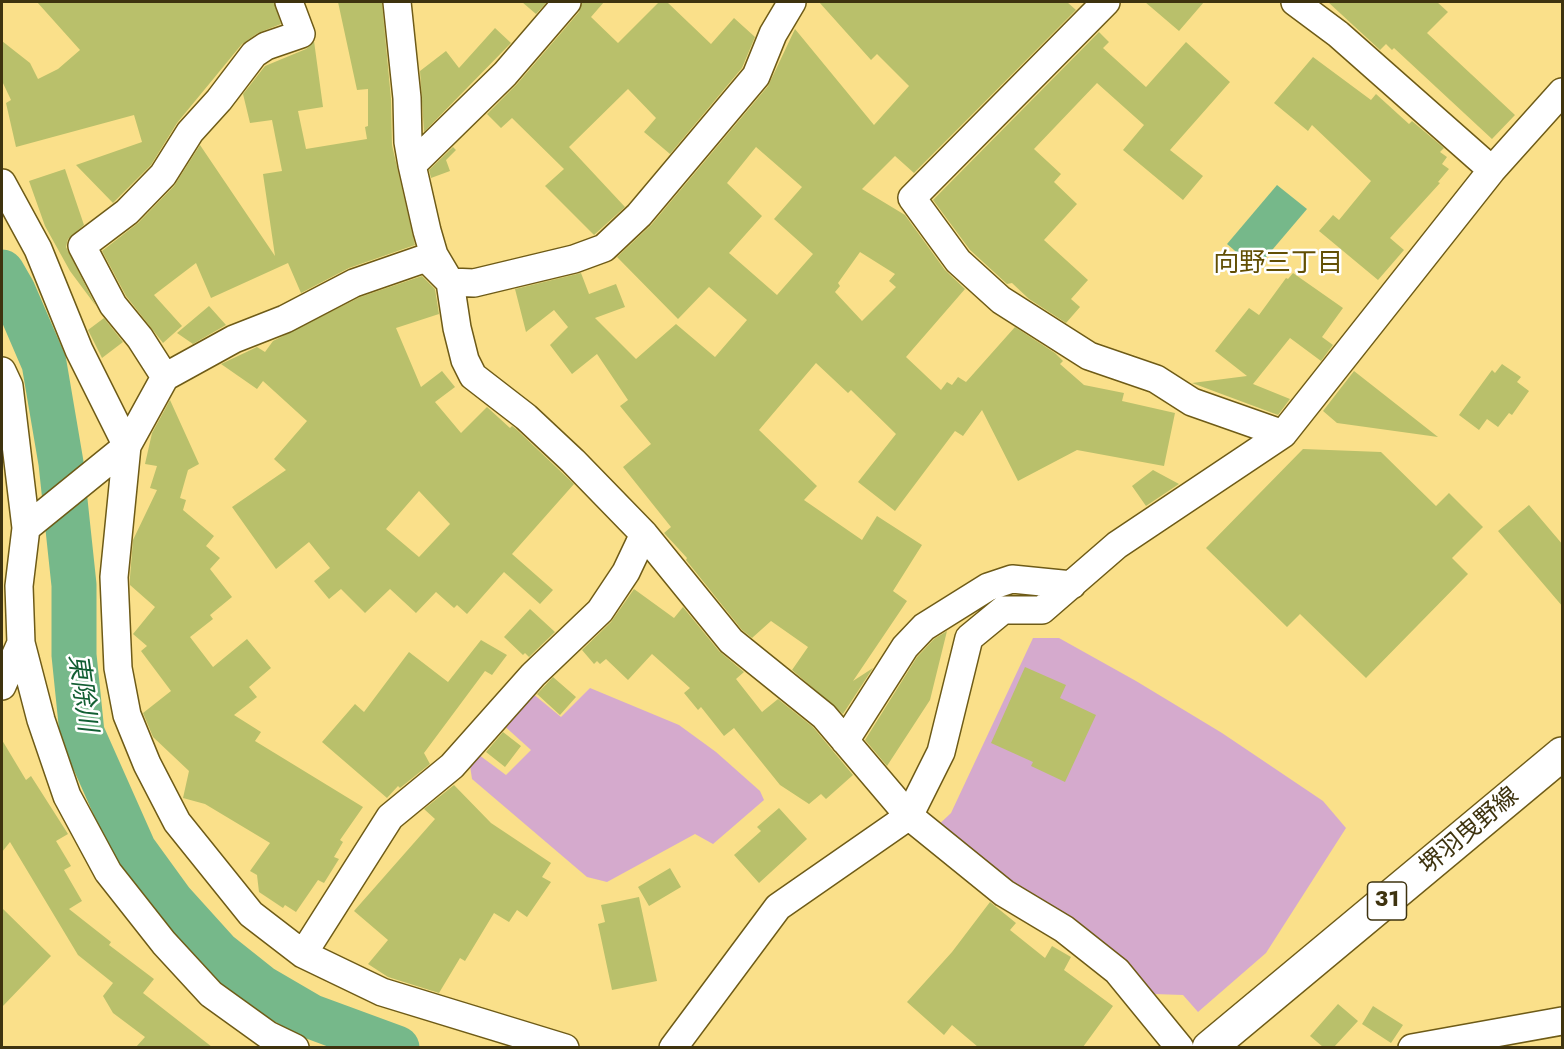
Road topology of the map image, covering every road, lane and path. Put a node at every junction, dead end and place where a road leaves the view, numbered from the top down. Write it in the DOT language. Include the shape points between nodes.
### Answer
graph roads {
  1 [pos="290,2"];
  2 [pos="397,2"];
  3 [pos="567,2"];
  4 [pos="792,2"];
  5 [pos="1106,2"];
  6 [pos="1295,2"];
  7 [pos="1563,92"];
  8 [pos="412,165"];
  9 [pos="1492,170"];
  10 [pos="2,183"];
  11 [pos="450,282"];
  12 [pos="2,371"];
  13 [pos="165,377"];
  14 [pos="1283,434"];
  15 [pos="127,446"];
  16 [pos="26,528"];
  17 [pos="645,534"];
  18 [pos="1072,585"];
  19 [pos="21,643"];
  20 [pos="2,686"];
  21 [pos="845,741"];
  22 [pos="1563,754"];
  23 [pos="909,816"];
  24 [pos="303,954"];
  25 [pos="1563,1021"];
  26 [pos="295,1047"];
  27 [pos="565,1047"];
  28 [pos="674,1047"];
  29 [pos="1180,1047"];
  30 [pos="1209,1047"];
  31 [pos="1412,1047"];
  1 -- 13 [label="street" via="301,34 254,54 190,132 163,175 128,212 82,246 113,305"];
  2 -- 8 [label="street"];
  3 -- 8 [label="street" via="505,74"];
  4 -- 11 [label="street" via="773,34 756,76 639,215 604,248 474,283"];
  5 -- 14 [label="street" via="912,198 958,261 1001,300 1089,357 1156,379 1192,402"];
  6 -- 9 [label="street" via="1338,34"];
  7 -- 9 [label="street"];
  8 -- 11 [label="street" via="434,255"];
  9 -- 14 [label="street"];
  10 -- 15 [label="street" via="38,249 79,350"];
  11 -- 13 [label="street" via="426,258 354,283 285,319 234,339"];
  11 -- 17 [label="street" via="460,339 473,376 526,417"];
  12 -- 16 [label="street" via="9,386"];
  13 -- 15 [label="street"];
  14 -- 18 [label="street" via="1118,545"];
  15 -- 16 [label="street"];
  15 -- 24 [label="street" via="114,577 118,668 127,715 177,822 251,914"];
  16 -- 19 [label="street" via="19,586"];
  17 -- 21 [label="street" via="731,641 824,716"];
  17 -- 24 [label="street" via="600,611 532,675 452,766 390,818"];
  18 -- 21 [label="street" via="1012,579 988,586 924,627 905,647"];
  18 -- 23 [label="street" via="1042,610 1003,610 969,638 941,752"];
  19 -- 20 [label="street"];
  19 -- 26 [label="street" via="41,720 67,796 108,872 164,943 211,994 268,1035"];
  21 -- 23 [label="street"];
  22 -- 30 [label="main road, 堺羽曳野線 / 31"];
  23 -- 28 [label="street" via="778,907"];
  23 -- 29 [label="street" via="1004,893 1064,929 1117,972"];
  24 -- 27 [label="street" via="382,993"];
  25 -- 31 [label="street"];
}
